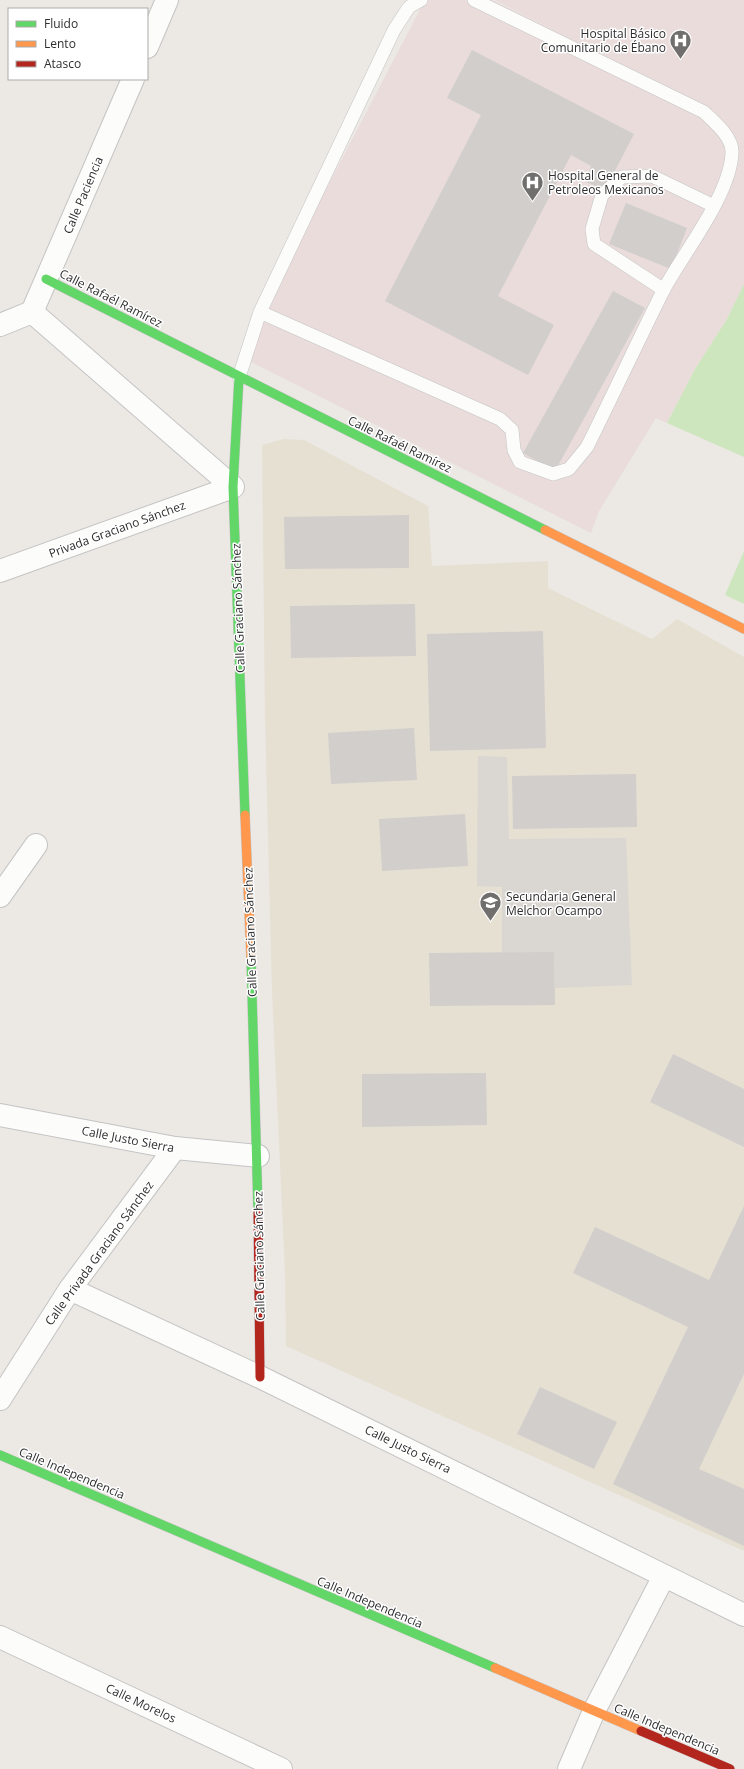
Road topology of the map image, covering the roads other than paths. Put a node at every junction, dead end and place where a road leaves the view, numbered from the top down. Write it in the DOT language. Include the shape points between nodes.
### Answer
graph roads {
  1 [pos="167,0"];
  2 [pos="421,0"];
  3 [pos="474,0"];
  4 [pos="148,45"];
  5 [pos="133,80"];
  6 [pos="714,206"];
  7 [pos="46,279"];
  8 [pos="664,290"];
  9 [pos="32,312"];
  10 [pos="260,312"];
  11 [pos="0,325"];
  12 [pos="239,377"];
  13 [pos="233,487"];
  14 [pos="0,571"];
  15 [pos="744,629"];
  16 [pos="36,845"];
  17 [pos="0,896"];
  18 [pos="0,1115"];
  19 [pos="175,1148"];
  20 [pos="258,1156"];
  21 [pos="70,1289"];
  22 [pos="260,1377"];
  23 [pos="0,1399"];
  24 [pos="0,1455"];
  25 [pos="664,1576"];
  26 [pos="744,1615"];
  27 [pos="0,1637"];
  28 [pos="594,1712"];
  29 [pos="269,1766"];
  30 [pos="569,1769"];
  31 [pos="730,1769"];
  1 -- 4 [label="street"];
  2 -- 10 [label="lane" via="409,7 394,30"];
  3 -- 6 [label="lane" via="704,112 725,134 732,152 728,175"];
  5 -- 7 [label="street, Calle Paciencia"];
  6 -- 8 [label="lane"];
  6 -- 8 [label="lane" via="652,176 622,177 602,195 592,229 594,244"];
  7 -- 9 [label="street, Calle Paciencia"];
  7 -- 12 [label="street, Calle Rafaél Ramírez"];
  8 -- 10 [label="lane" via="587,447 569,469 553,474 520,462 514,450 512,430 500,419"];
  9 -- 11 [label="street"];
  9 -- 13 [label="street"];
  10 -- 12 [label="lane"];
  12 -- 13 [label="street, Calle Graciano Sánchez"];
  12 -- 15 [label="street, Calle Rafaél Ramírez"];
  13 -- 14 [label="street, Privada Graciano Sánchez"];
  13 -- 20 [label="street, Calle Graciano Sánchez"];
  16 -- 17 [label="street"];
  18 -- 19 [label="street, Calle Justo Sierra"];
  19 -- 20 [label="street, Calle Justo Sierra"];
  19 -- 21 [label="street, Calle Privada Graciano Sánchez"];
  20 -- 22 [label="street, Calle Graciano Sánchez"];
  21 -- 22 [label="street, Calle Justo Sierra"];
  21 -- 23 [label="street, Calle Privada Graciano Sánchez"];
  22 -- 25 [label="street, Calle Justo Sierra"];
  24 -- 28 [label="street, Calle Independencia"];
  25 -- 26 [label="street, Calle Justo Sierra"];
  25 -- 28 [label="street"];
  27 -- 29 [label="street, Calle Morelos"];
  28 -- 30 [label="street"];
  28 -- 31 [label="street, Calle Independencia"];
}
